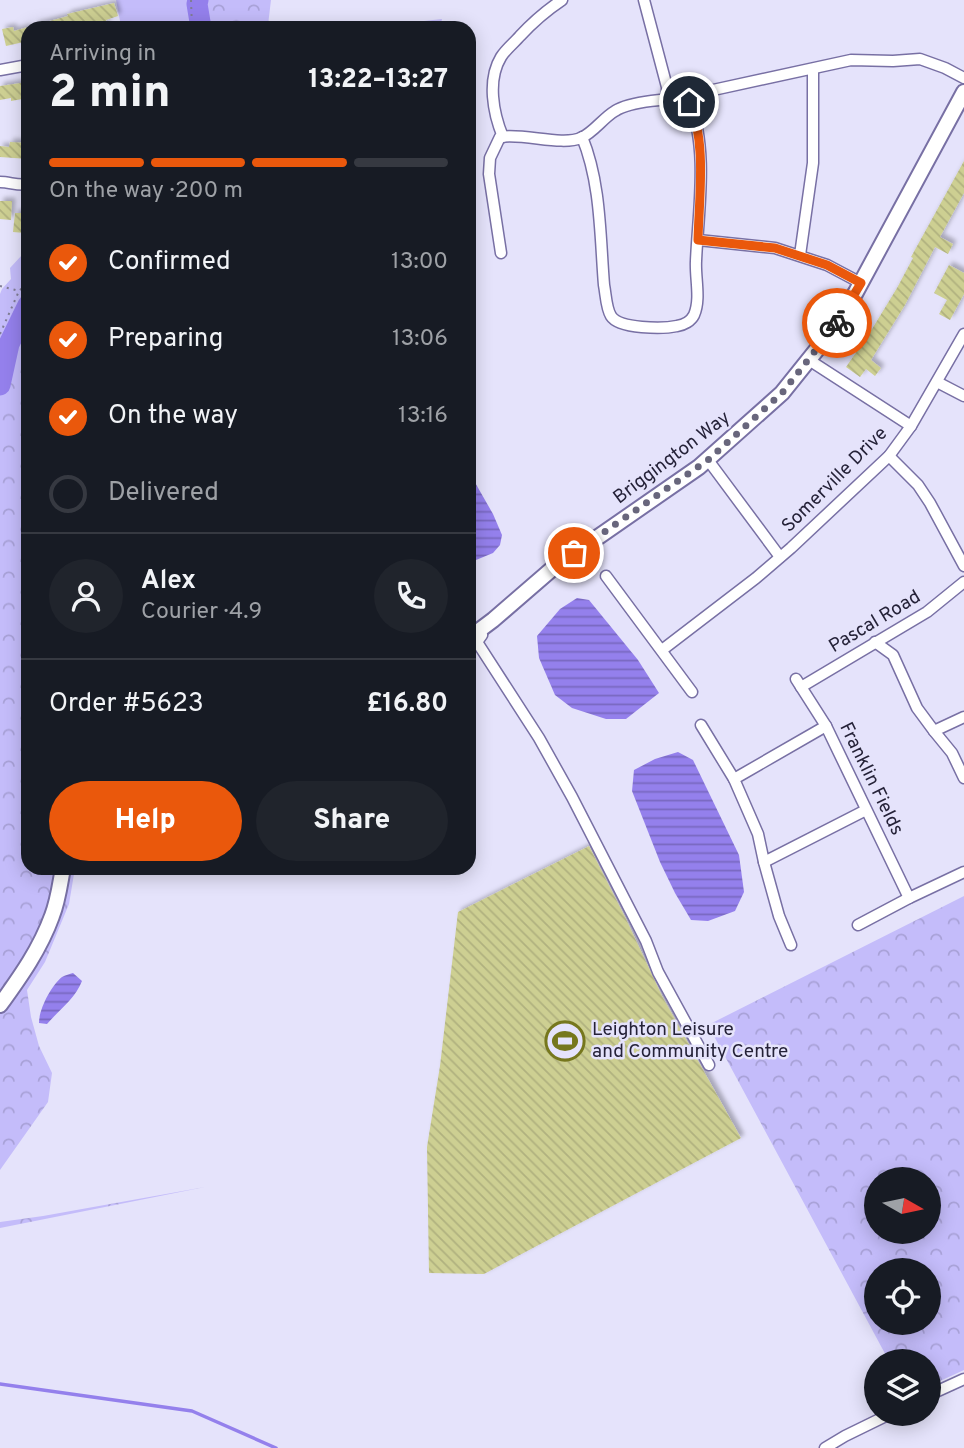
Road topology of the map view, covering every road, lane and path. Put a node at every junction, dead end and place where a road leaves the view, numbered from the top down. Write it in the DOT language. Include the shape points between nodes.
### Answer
graph roads {
  1 [pos="191,0"];
  2 [pos="562,0"];
  3 [pos="644,0"];
  4 [pos="192,21"];
  5 [pos="21,66"];
  6 [pos="813,69"];
  7 [pos="0,70"];
  8 [pos="964,78"];
  9 [pos="964,92"];
  10 [pos="667,100"];
  11 [pos="689,102"];
  12 [pos="959,113"];
  13 [pos="503,137"];
  14 [pos="582,137"];
  15 [pos="0,182"];
  16 [pos="21,185"];
  17 [pos="698,240"];
  18 [pos="501,253"];
  19 [pos="800,255"];
  20 [pos="861,283"];
  21 [pos="0,286"];
  22 [pos="19,291"];
  23 [pos="0,334"];
  24 [pos="964,334"];
  25 [pos="809,360"];
  26 [pos="937,382"];
  27 [pos="964,397"];
  28 [pos="911,426"];
  29 [pos="889,456"];
  30 [pos="708,460"];
  31 [pos="780,557"];
  32 [pos="964,566"];
  33 [pos="606,576"];
  34 [pos="964,582"];
  35 [pos="476,632"];
  36 [pos="476,634"];
  37 [pos="875,642"];
  38 [pos="662,650"];
  39 [pos="798,683"];
  40 [pos="692,692"];
  41 [pos="964,717"];
  42 [pos="701,725"];
  43 [pos="826,726"];
  44 [pos="934,731"];
  45 [pos="964,778"];
  46 [pos="734,779"];
  47 [pos="866,810"];
  48 [pos="764,862"];
  49 [pos="964,872"];
  50 [pos="61,875"];
  51 [pos="909,898"];
  52 [pos="858,925"];
  53 [pos="791,945"];
  54 [pos="0,1004"];
  55 [pos="709,1065"];
  56 [pos="964,1378"];
  57 [pos="941,1389"];
  58 [pos="865,1426"];
  59 [pos="825,1448"];
  1 -- 4 [label="path"];
  2 -- 13 [label="street" via="529,26 497,64 494,96"];
  3 -- 10 [label="street"];
  5 -- 7 [label="street"];
  6 -- 8 [label="street" via="851,60 920,59"];
  6 -- 11 [label="street" via="704,92"];
  6 -- 19 [label="street" via="813,163"];
  9 -- 12 [label="street, Briggington Way"];
  10 -- 11 [label="street"];
  10 -- 14 [label="street" via="615,111"];
  11 -- 17 [label="street" via="699,148"];
  12 -- 20 [label="street, Briggington Way"];
  13 -- 14 [label="street"];
  13 -- 18 [label="street" via="489,158"];
  14 -- 17 [label="street" via="594,177 611,317 631,327 678,326 694,316"];
  15 -- 16 [label="street"];
  17 -- 19 [label="street"];
  19 -- 20 [label="street"];
  20 -- 25 [label="street, Briggington Way"];
  21 -- 22 [label="path"];
  22 -- 23 [label="path"];
  24 -- 26 [label="street, Somerville Drive"];
  25 -- 28 [label="street, Somerville Drive"];
  25 -- 30 [label="street, Briggington Way" via="782,393"];
  26 -- 27 [label="street"];
  26 -- 28 [label="street, Somerville Drive"];
  28 -- 29 [label="street, Somerville Drive"];
  29 -- 31 [label="street, Somerville Drive"];
  29 -- 32 [label="street" via="918,485"];
  30 -- 31 [label="street, Somerville Drive"];
  30 -- 35 [label="street, Briggington Way" via="552,569"];
  31 -- 38 [label="street, Somerville Drive"];
  33 -- 38 [label="street"];
  34 -- 37 [label="street, Pascal Road" via="927,612"];
  36 -- 55 [label="street" via="482,635 477,642 572,797"];
  37 -- 39 [label="street, Pascal Road"];
  37 -- 44 [label="street" via="893,655 917,708"];
  38 -- 40 [label="street"];
  39 -- 43 [label="street, Franklin Fields"];
  41 -- 44 [label="street"];
  42 -- 46 [label="street"];
  43 -- 46 [label="street"];
  43 -- 47 [label="street, Franklin Fields"];
  44 -- 45 [label="street"];
  46 -- 48 [label="street" via="758,834"];
  47 -- 48 [label="street"];
  47 -- 51 [label="street, Franklin Fields"];
  48 -- 53 [label="street"];
  49 -- 51 [label="street"];
  50 -- 54 [label="street" via="41,940"];
  51 -- 52 [label="street"];
  56 -- 57 [label="street"];
  58 -- 59 [label="street"];
}
